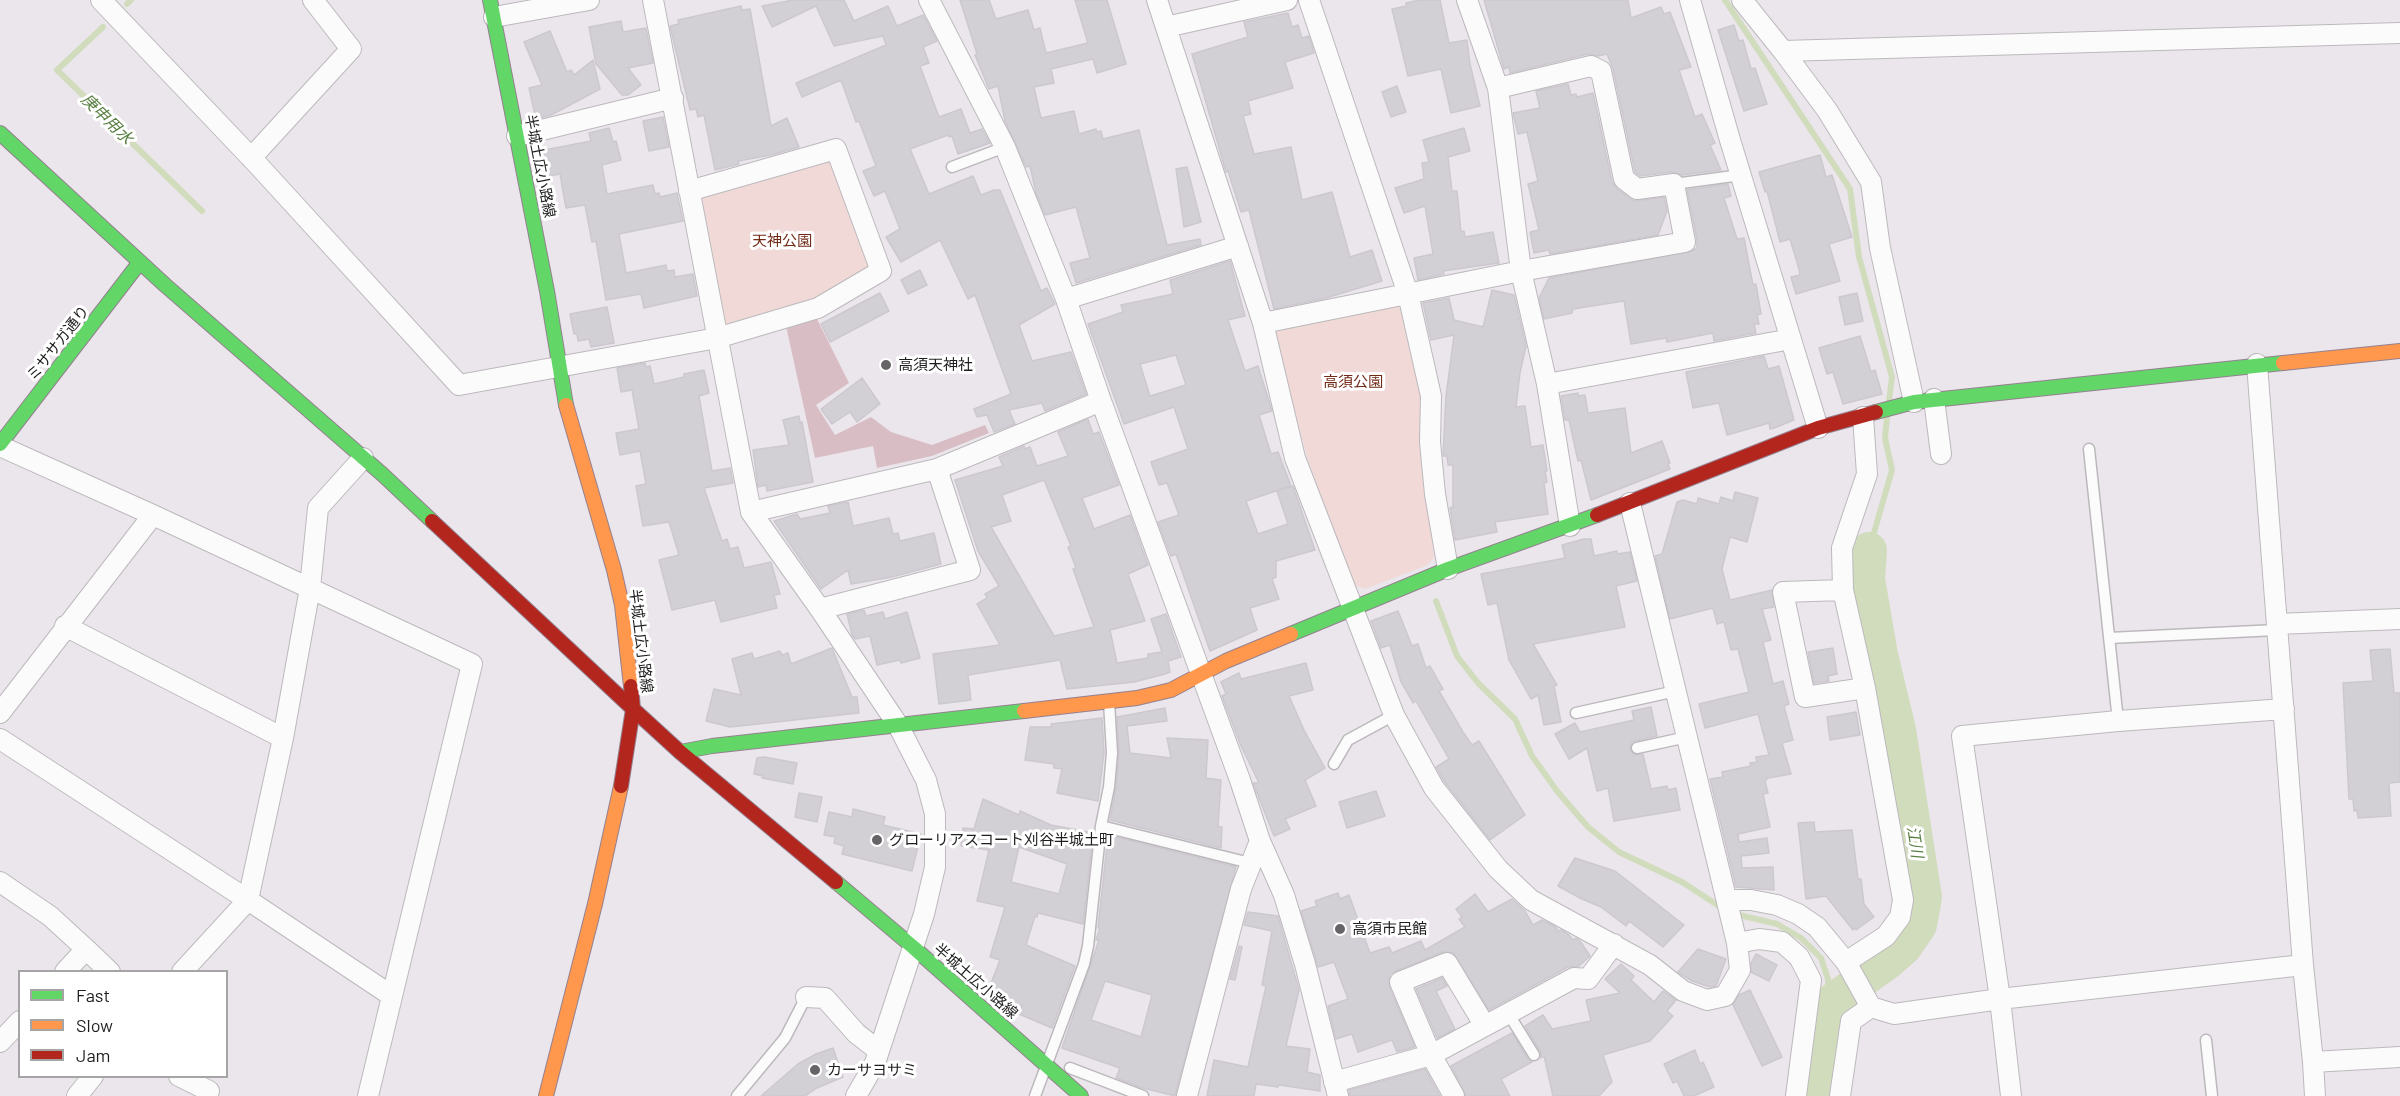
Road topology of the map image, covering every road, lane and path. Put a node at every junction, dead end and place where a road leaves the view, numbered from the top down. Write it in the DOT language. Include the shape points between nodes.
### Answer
graph roads {
  1 [pos="101,0"];
  2 [pos="313,0"];
  3 [pos="589,0"];
  4 [pos="653,0"];
  5 [pos="929,0"];
  6 [pos="1157,0"];
  7 [pos="1287,0"];
  8 [pos="1309,0"];
  9 [pos="1467,0"];
  10 [pos="1690,0"];
  11 [pos="1742,0"];
  12 [pos="492,8"];
  13 [pos="1166,27"];
  14 [pos="2400,33"];
  15 [pos="1783,51"];
  16 [pos="1498,88"];
  17 [pos="673,98"];
  18 [pos="0,133"];
  19 [pos="517,136"];
  20 [pos="1005,147"];
  21 [pos="251,158"];
  22 [pos="952,167"];
  23 [pos="1741,176"];
  24 [pos="1674,184"];
  25 [pos="689,190"];
  26 [pos="1238,246"];
  27 [pos="140,262"];
  28 [pos="1521,271"];
  29 [pos="1408,294"];
  30 [pos="1066,299"];
  31 [pos="1263,323"];
  32 [pos="717,338"];
  33 [pos="1791,339"];
  34 [pos="2400,351"];
  35 [pos="2257,364"];
  36 [pos="559,366"];
  37 [pos="1547,384"];
  38 [pos="1934,399"];
  39 [pos="1101,401"];
  40 [pos="1914,402"];
  41 [pos="1863,417"];
  42 [pos="1818,428"];
  43 [pos="0,445"];
  44 [pos="2089,449"];
  45 [pos="1941,454"];
  46 [pos="363,458"];
  47 [pos="937,469"];
  48 [pos="1630,503"];
  49 [pos="751,512"];
  50 [pos="153,515"];
  51 [pos="1570,525"];
  52 [pos="1448,569"];
  53 [pos="310,588"];
  54 [pos="1843,590"];
  55 [pos="1354,608"];
  56 [pos="820,609"];
  57 [pos="2400,619"];
  58 [pos="65,626"];
  59 [pos="2277,627"];
  60 [pos="2109,638"];
  61 [pos="1200,675"];
  62 [pos="1865,688"];
  63 [pos="1676,691"];
  64 [pos="1109,701"];
  65 [pos="633,709"];
  66 [pos="2284,709"];
  67 [pos="0,713"];
  68 [pos="1576,713"];
  69 [pos="1394,715"];
  70 [pos="2118,721"];
  71 [pos="898,725"];
  72 [pos="1687,737"];
  73 [pos="283,738"];
  74 [pos="0,739"];
  75 [pos="1637,748"];
  76 [pos="680,752"];
  77 [pos="1334,764"];
  78 [pos="1101,826"];
  79 [pos="1260,841"];
  80 [pos="1250,863"];
  81 [pos="4,892"];
  82 [pos="248,900"];
  83 [pos="1727,901"];
  84 [pos="1735,935"];
  85 [pos="1614,944"];
  86 [pos="913,947"];
  87 [pos="86,948"];
  88 [pos="1846,962"];
  89 [pos="2303,965"];
  90 [pos="67,970"];
  91 [pos="108,970"];
  92 [pos="184,970"];
  93 [pos="392,996"];
  94 [pos="806,997"];
  95 [pos="2000,999"];
  96 [pos="1871,1006"];
  97 [pos="1508,1012"];
  98 [pos="18,1023"];
  99 [pos="1485,1026"];
  100 [pos="2206,1040"];
  101 [pos="0,1042"];
  102 [pos="879,1051"];
  103 [pos="1431,1055"];
  104 [pos="1534,1055"];
  105 [pos="2400,1057"];
  106 [pos="2313,1062"];
  107 [pos="1045,1064"];
  108 [pos="1070,1068"];
  109 [pos="92,1078"];
  110 [pos="182,1078"];
  111 [pos="1336,1089"];
  112 [pos="77,1096"];
  113 [pos="207,1096"];
  114 [pos="368,1096"];
  115 [pos="546,1096"];
  116 [pos="737,1096"];
  117 [pos="856,1096"];
  118 [pos="1035,1096"];
  119 [pos="1081,1096"];
  120 [pos="1143,1096"];
  121 [pos="1187,1096"];
  122 [pos="1454,1096"];
  123 [pos="1796,1096"];
  124 [pos="1840,1096"];
  125 [pos="2011,1096"];
  126 [pos="2212,1096"];
  127 [pos="2315,1096"];
  1 -- 21 [label="street"];
  2 -- 21 [label="street" via="351,49"];
  3 -- 12 [label="street"];
  4 -- 17 [label="street"];
  5 -- 20 [label="street"];
  6 -- 13 [label="street"];
  7 -- 13 [label="street"];
  8 -- 29 [label="street"];
  9 -- 16 [label="street"];
  10 -- 23 [label="street"];
  11 -- 15 [label="street"];
  12 -- 19 [label="street, 半城土広小路線"];
  13 -- 26 [label="street"];
  14 -- 15 [label="street"];
  15 -- 40 [label="street" via="1827,110 1871,183 1880,248"];
  16 -- 24 [label="street" via="1592,66 1601,71 1624,179 1637,189"];
  16 -- 28 [label="street"];
  17 -- 19 [label="street"];
  17 -- 25 [label="street"];
  18 -- 27 [label="street"];
  19 -- 36 [label="street, 半城土広小路線"];
  20 -- 22 [label="lane"];
  20 -- 30 [label="street"];
  21 -- 36 [label="street" via="459,385"];
  23 -- 24 [label="lane"];
  23 -- 33 [label="street"];
  24 -- 28 [label="street" via="1685,242"];
  25 -- 32 [label="street"];
  25 -- 32 [label="street" via="836,149 880,270 818,308"];
  26 -- 30 [label="street"];
  26 -- 31 [label="street"];
  27 -- 43 [label="street, ミササガ通り"];
  27 -- 46 [label="street"];
  28 -- 29 [label="street"];
  28 -- 37 [label="street"];
  29 -- 31 [label="street"];
  29 -- 52 [label="street" via="1431,396 1435,494"];
  30 -- 39 [label="street"];
  31 -- 55 [label="street" via="1295,458"];
  32 -- 36 [label="street"];
  32 -- 49 [label="street"];
  33 -- 37 [label="street"];
  33 -- 42 [label="street"];
  34 -- 35 [label="street"];
  35 -- 38 [label="street"];
  35 -- 59 [label="street"];
  36 -- 65 [label="street, 半城土広小路線" via="565,402 622,605"];
  37 -- 51 [label="street"];
  38 -- 40 [label="street"];
  38 -- 45 [label="street"];
  39 -- 47 [label="street"];
  39 -- 61 [label="street"];
  40 -- 41 [label="street"];
  41 -- 42 [label="street"];
  41 -- 54 [label="street" via="1867,474 1842,548"];
  42 -- 48 [label="street"];
  43 -- 50 [label="street"];
  44 -- 60 [label="lane"];
  46 -- 53 [label="street" via="318,508"];
  46 -- 65 [label="street"];
  47 -- 49 [label="street"];
  47 -- 56 [label="street" via="970,570"];
  48 -- 51 [label="street"];
  48 -- 63 [label="street"];
  49 -- 56 [label="street"];
  50 -- 53 [label="street"];
  50 -- 58 [label="street"];
  51 -- 52 [label="street"];
  52 -- 55 [label="street"];
  53 -- 73 [label="street"];
  53 -- 93 [label="street" via="472,664"];
  54 -- 62 [label="street"];
  54 -- 62 [label="street" via="1783,592 1805,697"];
  55 -- 61 [label="street"];
  55 -- 69 [label="street"];
  56 -- 71 [label="street"];
  57 -- 59 [label="street"];
  58 -- 67 [label="street"];
  58 -- 73 [label="street"];
  59 -- 60 [label="lane"];
  59 -- 66 [label="street"];
  60 -- 70 [label="lane"];
  61 -- 64 [label="street" via="1171,690"];
  61 -- 79 [label="street"];
  62 -- 88 [label="street" via="1902,900 1900,917 1886,936"];
  63 -- 68 [label="lane"];
  63 -- 72 [label="street"];
  64 -- 71 [label="street"];
  64 -- 78 [label="lane" via="1112,753"];
  65 -- 76 [label="street, 半城土広小路線"];
  65 -- 115 [label="street" via="607,850"];
  66 -- 70 [label="street"];
  66 -- 89 [label="street"];
  69 -- 77 [label="lane" via="1348,740"];
  69 -- 85 [label="street" via="1434,788 1498,869 1531,900"];
  70 -- 95 [label="street" via="1962,736"];
  71 -- 76 [label="street"];
  71 -- 86 [label="street" via="926,780 934,814 935,867"];
  72 -- 75 [label="lane"];
  72 -- 83 [label="street"];
  73 -- 82 [label="street"];
  74 -- 82 [label="street"];
  76 -- 86 [label="street, 半城土広小路線"];
  78 -- 80 [label="lane"];
  78 -- 107 [label="lane" via="1084,964"];
  79 -- 80 [label="street"];
  79 -- 111 [label="street" via="1296,934"];
  80 -- 121 [label="street"];
  81 -- 87 [label="street" via="50,916"];
  82 -- 92 [label="street"];
  82 -- 93 [label="street"];
  83 -- 84 [label="street"];
  83 -- 88 [label="street" via="1751,900 1798,914 1817,927"];
  84 -- 85 [label="street" via="1740,970 1725,996 1707,999 1683,991"];
  84 -- 123 [label="street" via="1782,942 1799,957 1811,980"];
  85 -- 97 [label="street" via="1588,980 1574,978"];
  86 -- 102 [label="street"];
  86 -- 107 [label="street, 半城土広小路線"];
  87 -- 90 [label="street"];
  87 -- 91 [label="street"];
  88 -- 96 [label="street"];
  89 -- 95 [label="street"];
  89 -- 106 [label="street"];
  93 -- 114 [label="street"];
  94 -- 102 [label="street" via="825,998 856,1033"];
  94 -- 116 [label="lane" via="785,1038"];
  95 -- 96 [label="street" via="1894,1014"];
  95 -- 125 [label="street"];
  96 -- 124 [label="street" via="1851,1021"];
  97 -- 99 [label="street"];
  97 -- 104 [label="lane"];
  98 -- 101 [label="street"];
  99 -- 103 [label="street"];
  99 -- 103 [label="street" via="1447,963 1400,982"];
  100 -- 126 [label="lane"];
  102 -- 117 [label="street"];
  103 -- 111 [label="street"];
  103 -- 122 [label="street"];
  105 -- 106 [label="street"];
  106 -- 127 [label="street"];
  107 -- 118 [label="lane"];
  107 -- 119 [label="street, 半城土広小路線"];
  108 -- 120 [label="lane"];
  109 -- 112 [label="street"];
  110 -- 113 [label="street" via="209,1091"];
}
